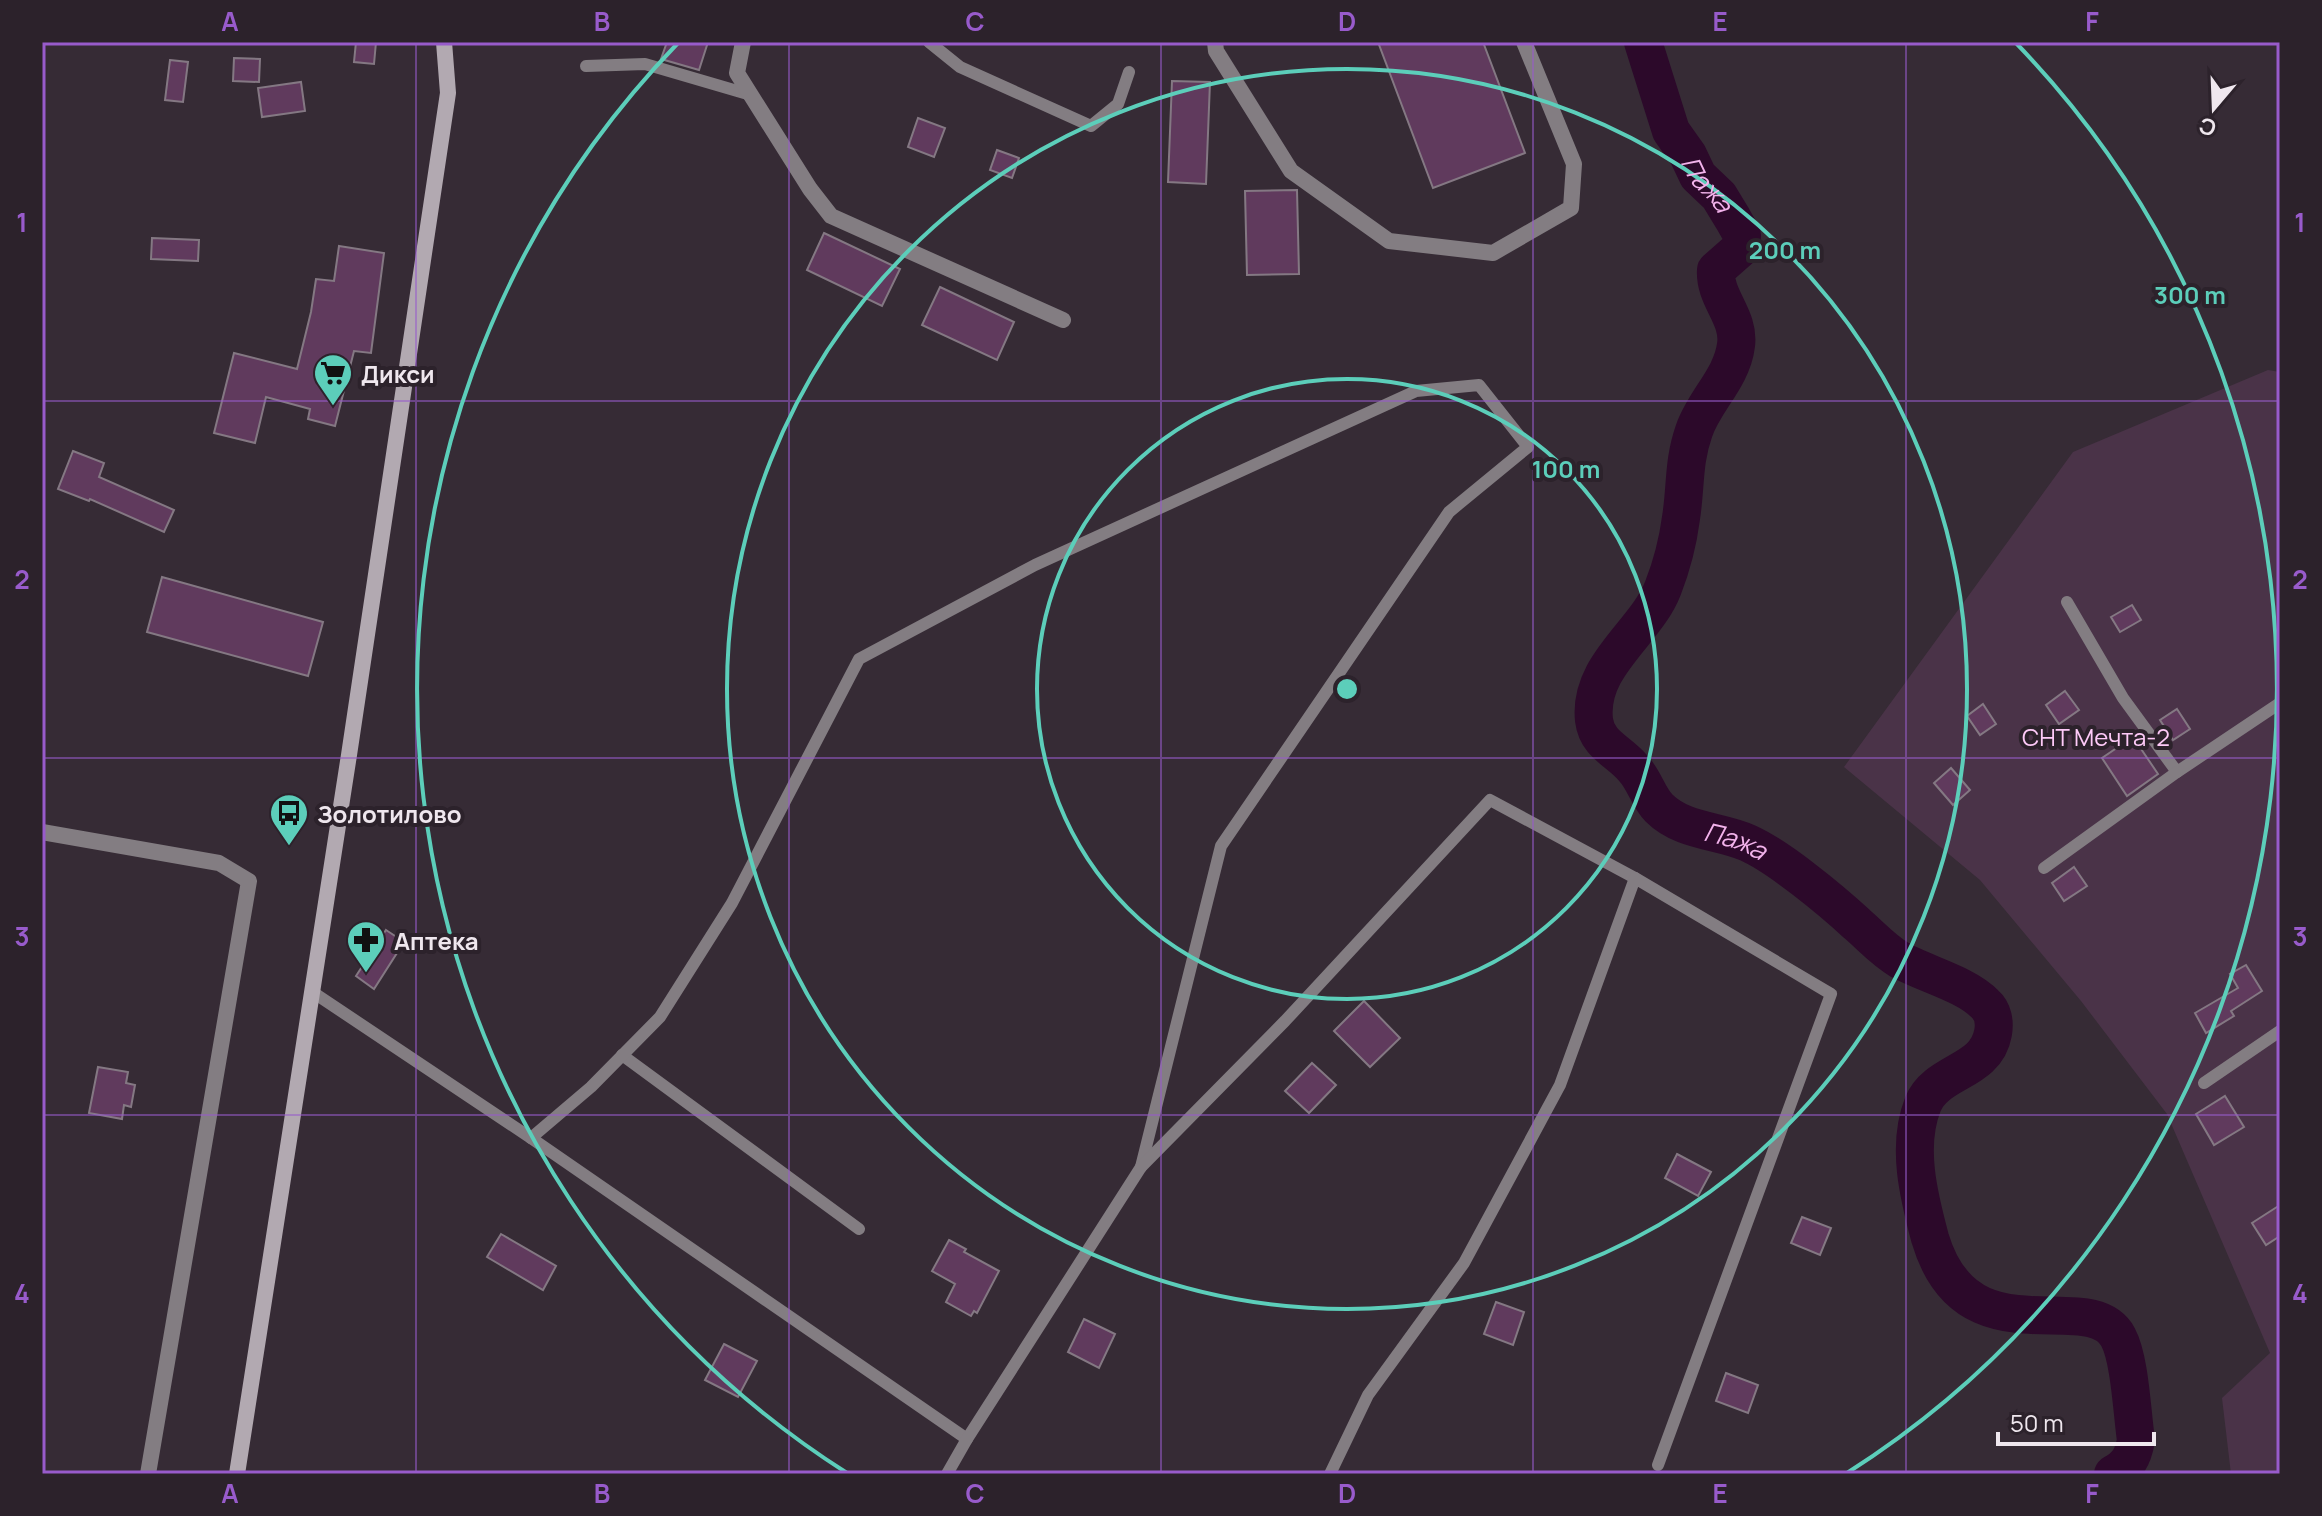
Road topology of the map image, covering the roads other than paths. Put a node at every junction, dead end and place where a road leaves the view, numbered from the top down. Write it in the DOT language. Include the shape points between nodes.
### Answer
graph roads {
  1 [pos="444,42"];
  2 [pos="743,42"];
  3 [pos="929,42"];
  4 [pos="1215,42"];
  5 [pos="1524,42"];
  6 [pos="586,66"];
  7 [pos="1129,72"];
  8 [pos="751,95"];
  9 [pos="1063,320"];
  10 [pos="2067,602"];
  11 [pos="2280,703"];
  12 [pos="2177,772"];
  13 [pos="42,832"];
  14 [pos="2044,868"];
  15 [pos="1635,878"];
  16 [pos="311,991"];
  17 [pos="2280,1031"];
  18 [pos="622,1055"];
  19 [pos="2204,1083"];
  20 [pos="531,1138"];
  21 [pos="1141,1167"];
  22 [pos="859,1229"];
  23 [pos="967,1439"];
  24 [pos="1658,1465"];
  25 [pos="148,1474"];
  26 [pos="237,1474"];
  27 [pos="947,1474"];
  28 [pos="1330,1474"];
  1 -- 16 [label="main road" via="448,93"];
  2 -- 8 [label="street" via="737,73"];
  3 -- 7 [label="lane" via="960,67 1091,126 1118,104"];
  4 -- 5 [label="street" via="1291,171 1389,241 1493,253 1571,208 1574,164"];
  6 -- 8 [label="lane" via="645,64"];
  8 -- 9 [label="street" via="831,216"];
  10 -- 12 [label="lane" via="2123,698"];
  11 -- 12 [label="lane"];
  12 -- 14 [label="lane"];
  13 -- 25 [label="street" via="219,863 249,881"];
  15 -- 21 [label="lane" via="1490,800"];
  15 -- 24 [label="lane" via="1831,994"];
  15 -- 28 [label="lane" via="1560,1085 1464,1263 1368,1395"];
  16 -- 20 [label="lane"];
  16 -- 26 [label="main road"];
  17 -- 19 [label="lane"];
  18 -- 20 [label="lane"];
  18 -- 21 [label="lane" via="660,1017 732,903 859,659 1035,565 1416,391 1479,385 1528,447 1449,512 1221,846"];
  18 -- 22 [label="lane"];
  20 -- 23 [label="lane"];
  21 -- 23 [label="lane"];
  23 -- 27 [label="lane"];
}
